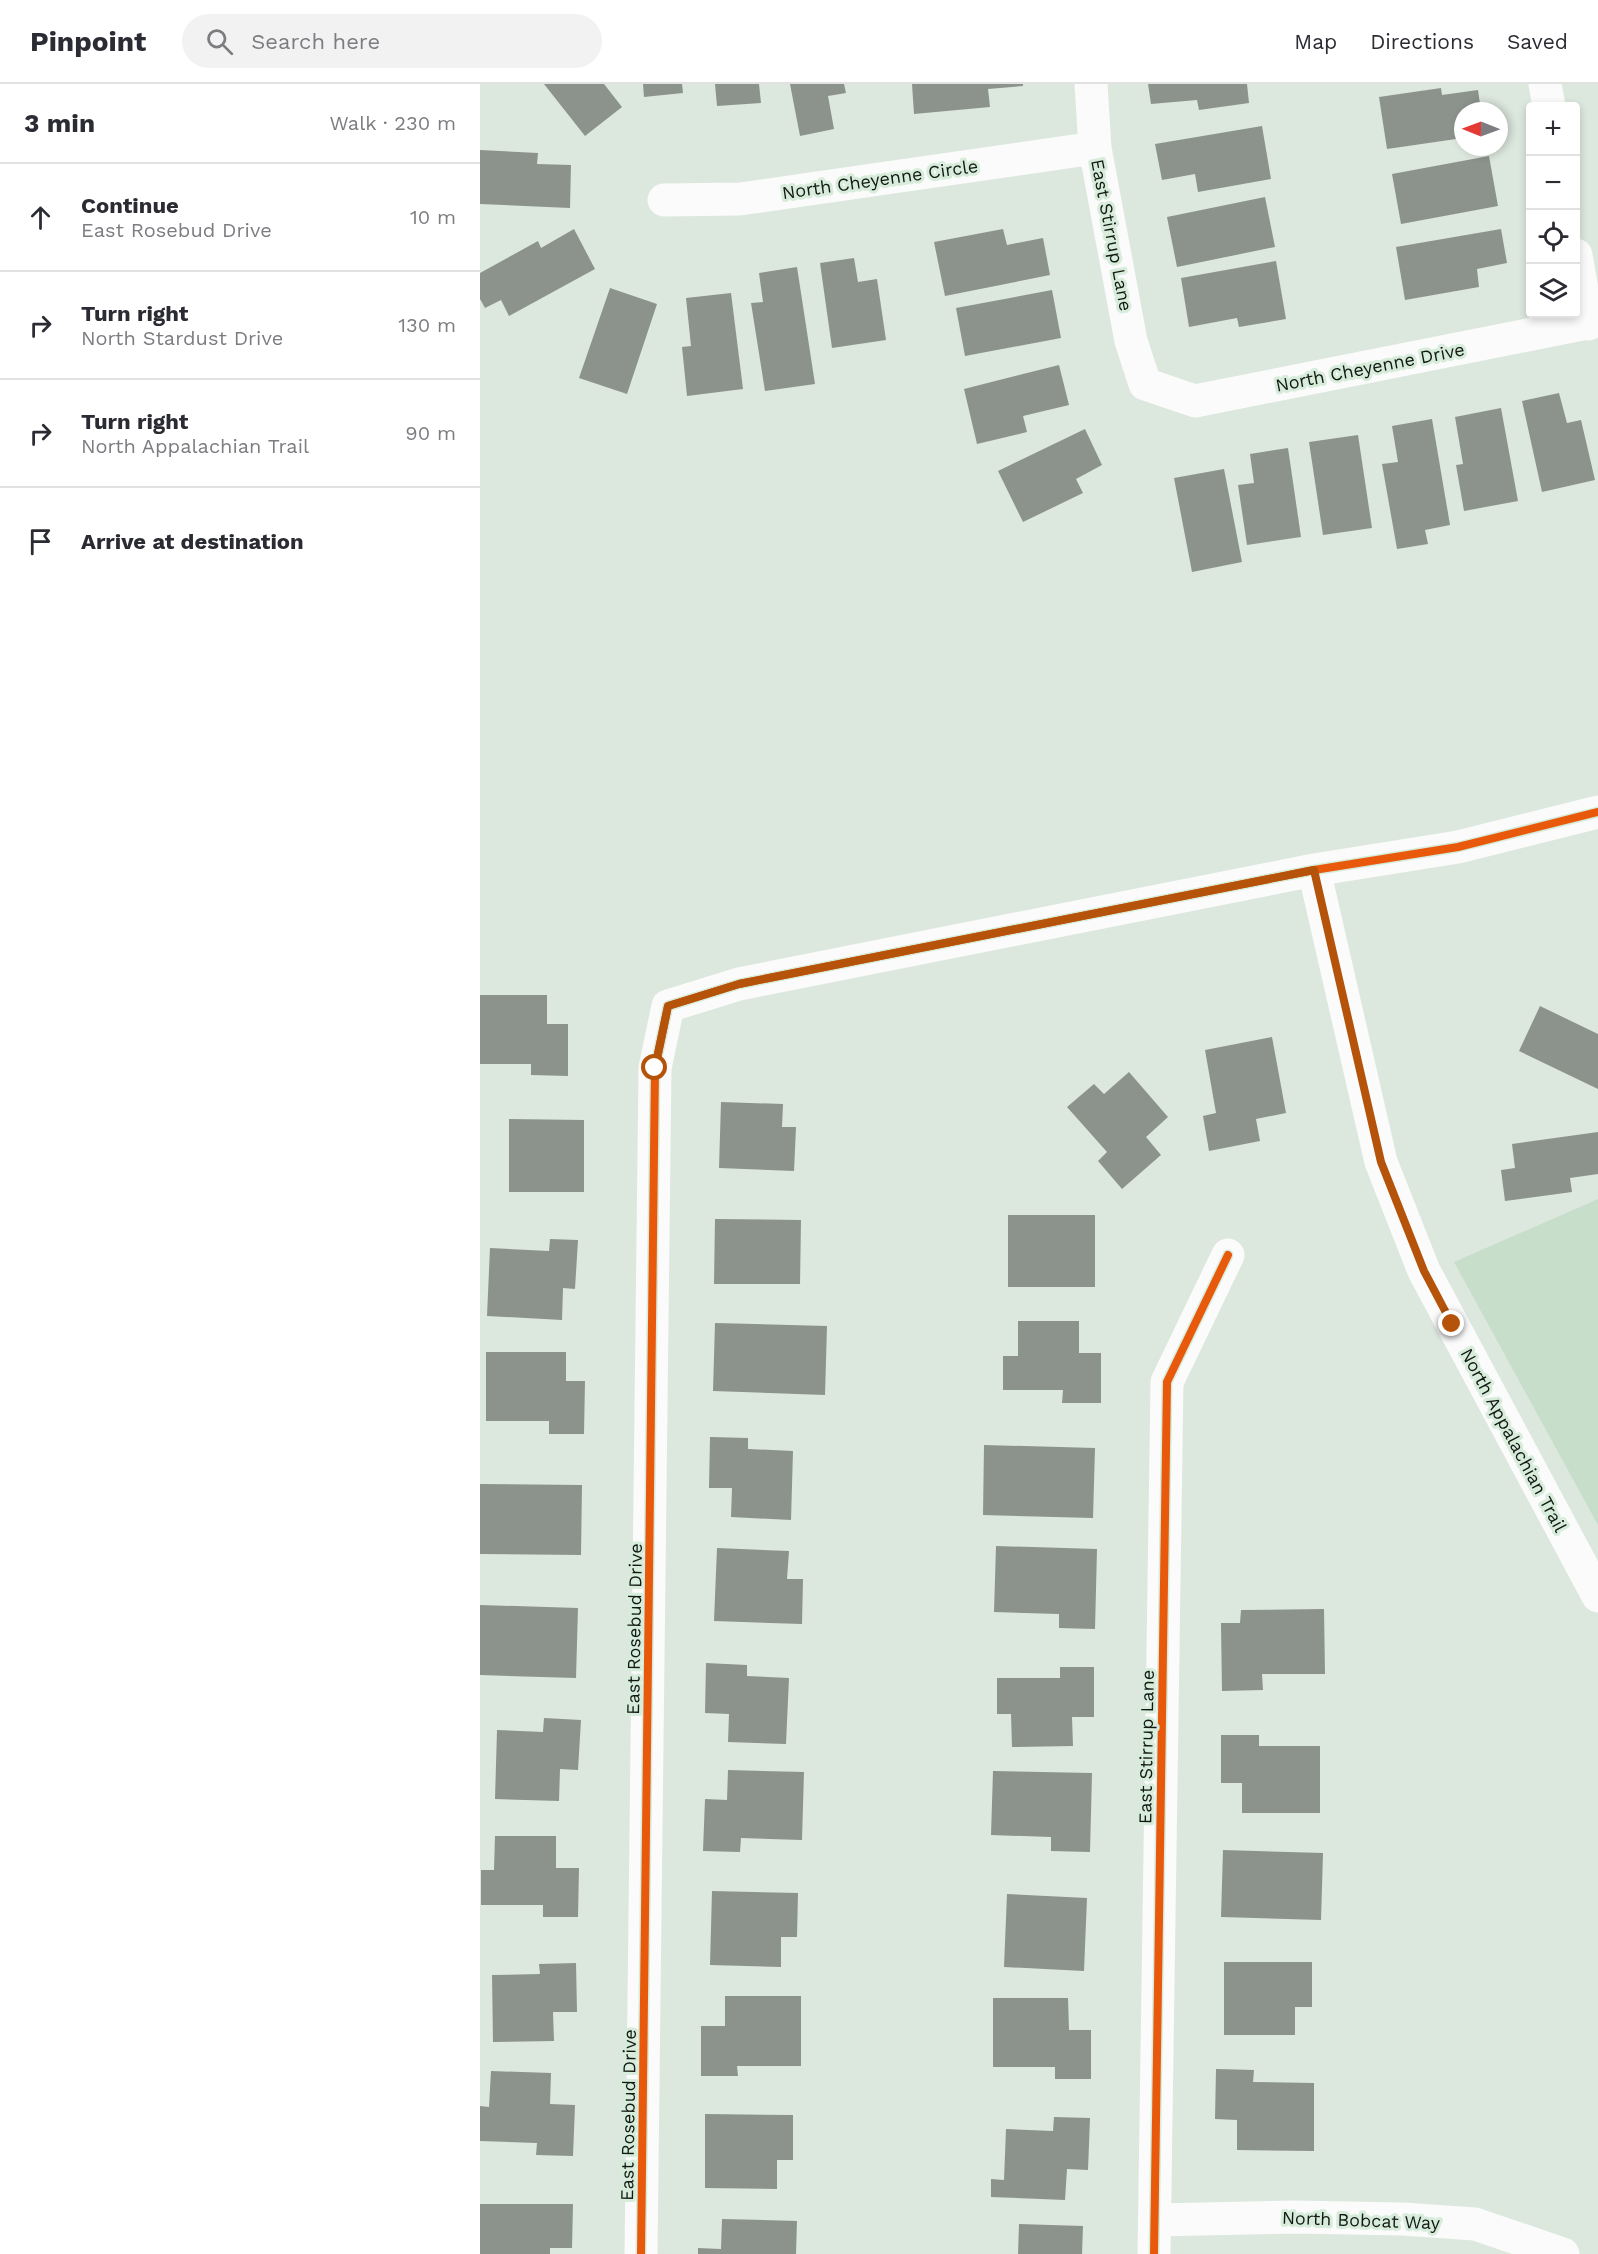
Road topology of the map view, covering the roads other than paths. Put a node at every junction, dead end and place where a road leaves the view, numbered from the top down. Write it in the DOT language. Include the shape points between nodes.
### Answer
graph roads {
  1 [pos="1091,84"];
  2 [pos="1545,84"];
  3 [pos="1548,102"];
  4 [pos="1095,148"];
  5 [pos="664,200"];
  6 [pos="1577,264"];
  7 [pos="1593,322"];
  8 [pos="1145,384"];
  9 [pos="1598,812"];
  10 [pos="1314,870"];
  11 [pos="1228,1255"];
  12 [pos="1598,1596"];
  13 [pos="1155,2220"];
  14 [pos="641,2254"];
  15 [pos="1154,2254"];
  16 [pos="1563,2254"];
  1 -- 4 [label="street, East Stirrup Lane"];
  2 -- 3 [label="street"];
  4 -- 5 [label="street, North Cheyenne Circle" via="740,199"];
  4 -- 8 [label="street, East Stirrup Lane" via="1131,341"];
  6 -- 7 [label="street"];
  7 -- 8 [label="street, North Cheyenne Drive" via="1195,401"];
  9 -- 10 [label="street" via="1458,847"];
  10 -- 12 [label="street, North Appalachian Trail" via="1381,1162 1424,1271"];
  10 -- 14 [label="street, East Rosebud Drive" via="739,984 668,1006 655,1068"];
  11 -- 13 [label="street, East Stirrup Lane" via="1167,1382"];
  13 -- 15 [label="street, East Stirrup Lane"];
  13 -- 16 [label="street, North Bobcat Way" via="1294,2217 1475,2224"];
}
